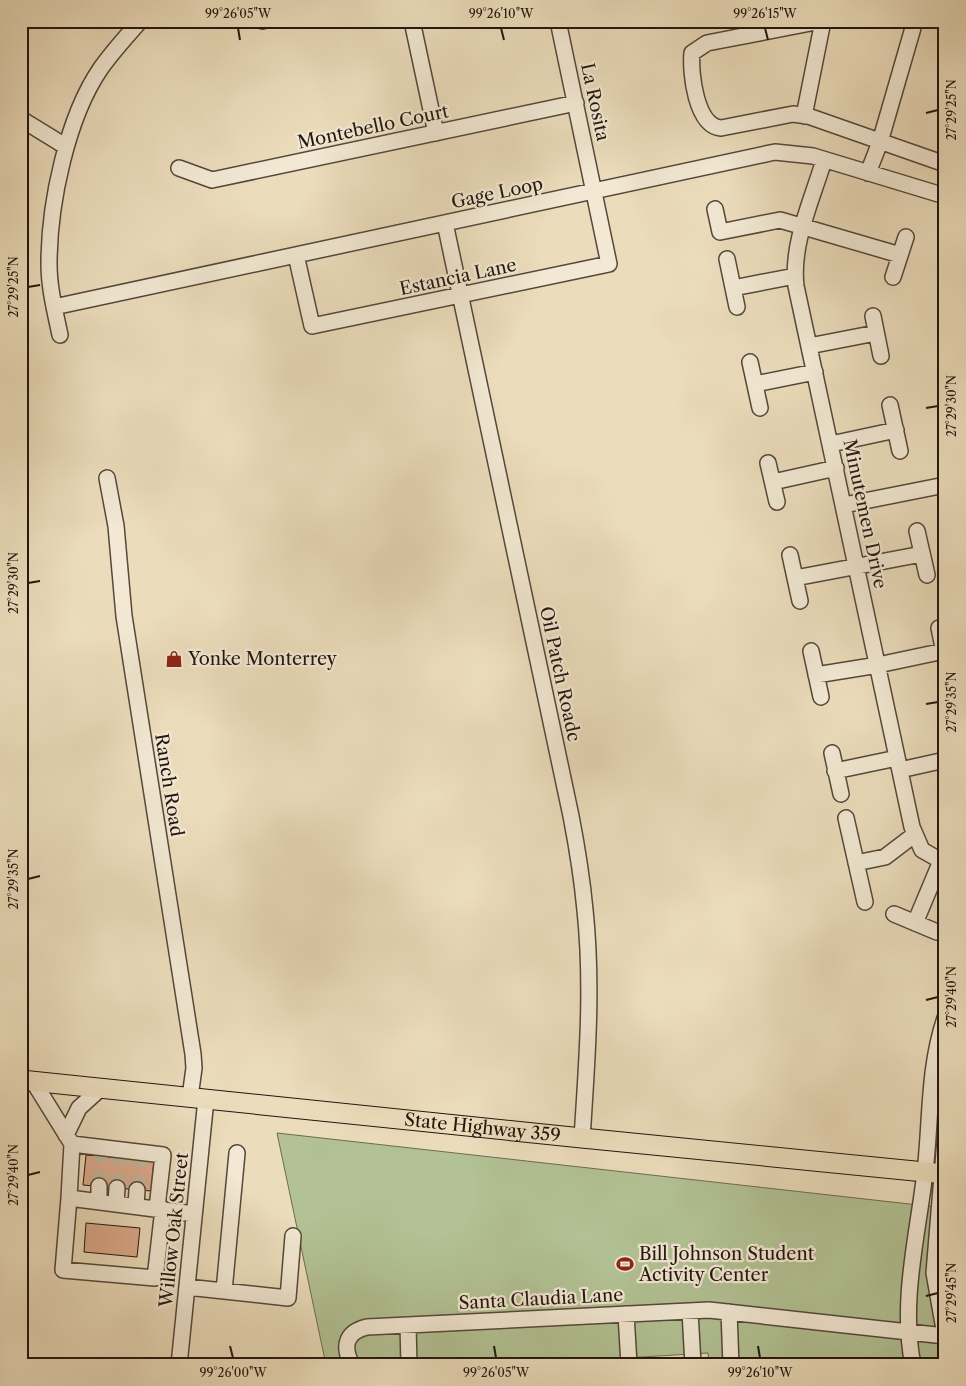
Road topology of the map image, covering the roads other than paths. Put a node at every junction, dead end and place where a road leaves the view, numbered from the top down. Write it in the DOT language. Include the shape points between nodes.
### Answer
graph roads {
  1 [pos="412,21"];
  2 [pos="558,21"];
  3 [pos="822,21"];
  4 [pos="915,21"];
  5 [pos="132,24"];
  6 [pos="576,104"];
  7 [pos="804,116"];
  8 [pos="21,119"];
  9 [pos="436,133"];
  10 [pos="880,142"];
  11 [pos="65,146"];
  12 [pos="824,160"];
  13 [pos="945,164"];
  14 [pos="179,168"];
  15 [pos="868,173"];
  16 [pos="595,191"];
  17 [pos="945,196"];
  18 [pos="715,209"];
  19 [pos="445,224"];
  20 [pos="804,225"];
  21 [pos="906,237"];
  22 [pos="296,255"];
  23 [pos="900,255"];
  24 [pos="727,259"];
  25 [pos="795,276"];
  26 [pos="893,277"];
  27 [pos="733,288"];
  28 [pos="460,296"];
  29 [pos="738,307"];
  30 [pos="54,308"];
  31 [pos="873,316"];
  32 [pos="876,333"];
  33 [pos="60,335"];
  34 [pos="809,346"];
  35 [pos="881,356"];
  36 [pos="750,362"];
  37 [pos="815,372"];
  38 [pos="755,384"];
  39 [pos="890,405"];
  40 [pos="760,408"];
  41 [pos="896,430"];
  42 [pos="831,444"];
  43 [pos="900,451"];
  44 [pos="768,463"];
  45 [pos="836,468"];
  46 [pos="107,478"];
  47 [pos="773,482"];
  48 [pos="945,485"];
  49 [pos="778,502"];
  50 [pos="844,505"];
  51 [pos="917,531"];
  52 [pos="922,554"];
  53 [pos="790,555"];
  54 [pos="857,565"];
  55 [pos="927,575"];
  56 [pos="795,578"];
  57 [pos="800,600"];
  58 [pos="939,628"];
  59 [pos="811,651"];
  60 [pos="944,654"];
  61 [pos="878,665"];
  62 [pos="816,675"];
  63 [pos="821,697"];
  64 [pos="832,753"];
  65 [pos="945,760"];
  66 [pos="898,764"];
  67 [pos="836,771"];
  68 [pos="840,794"];
  69 [pos="846,818"];
  70 [pos="914,835"];
  71 [pos="943,862"];
  72 [pos="856,863"];
  73 [pos="865,902"];
  74 [pos="894,914"];
  75 [pos="915,923"];
  76 [pos="936,932"];
  77 [pos="945,1018"];
  78 [pos="942,1034"];
  79 [pos="27,1080"];
  80 [pos="101,1088"];
  81 [pos="198,1098"];
  82 [pos="582,1138"];
  83 [pos="69,1139"];
  84 [pos="945,1140"];
  85 [pos="237,1153"];
  86 [pos="937,1173"];
  87 [pos="117,1188"];
  88 [pos="137,1190"];
  89 [pos="69,1198"];
  90 [pos="116,1203"];
  91 [pos="136,1206"];
  92 [pos="160,1209"];
  93 [pos="194,1214"];
  94 [pos="293,1236"];
  95 [pos="187,1287"];
  96 [pos="224,1291"];
  97 [pos="690,1311"];
  98 [pos="729,1312"];
  99 [pos="626,1314"];
  100 [pos="408,1325"];
  101 [pos="909,1332"];
  102 [pos="945,1336"];
  103 [pos="179,1365"];
  104 [pos="352,1365"];
  105 [pos="409,1365"];
  106 [pos="629,1365"];
  107 [pos="693,1365"];
  108 [pos="731,1365"];
  109 [pos="913,1365"];
  1 -- 9 [label="street"];
  2 -- 6 [label="street, La Rosita"];
  3 -- 7 [label="street"];
  3 -- 7 [label="street" via="707,44 692,53 694,88 705,120 713,127 793,114"];
  4 -- 10 [label="street"];
  5 -- 11 [label="street" via="101,68"];
  6 -- 9 [label="street, Montebello Court"];
  6 -- 16 [label="street, La Rosita"];
  7 -- 10 [label="street"];
  8 -- 11 [label="street"];
  9 -- 14 [label="street, Montebello Court" via="212,180"];
  10 -- 13 [label="street"];
  10 -- 15 [label="street"];
  11 -- 30 [label="street" via="50,236"];
  12 -- 15 [label="street, Gage Loop"];
  12 -- 16 [label="street, Gage Loop" via="775,152"];
  12 -- 20 [label="street, Minutemen Drive"];
  15 -- 17 [label="street, Gage Loop"];
  16 -- 19 [label="street, Gage Loop"];
  16 -- 28 [label="street, Estancia Lane" via="610,264"];
  18 -- 20 [label="street" via="720,232 780,220"];
  19 -- 22 [label="street, Gage Loop"];
  19 -- 28 [label="street, Oil Patch Roadc"];
  20 -- 23 [label="street"];
  20 -- 25 [label="street, Minutemen Drive" via="796,253"];
  21 -- 23 [label="street"];
  22 -- 28 [label="street, Estancia Lane" via="312,326"];
  22 -- 30 [label="street, Gage Loop"];
  23 -- 26 [label="street"];
  24 -- 27 [label="street"];
  25 -- 27 [label="street"];
  25 -- 34 [label="street, Minutemen Drive"];
  27 -- 29 [label="street"];
  28 -- 82 [label="street, Oil Patch Roadc" via="581,872 588,950 589,1028"];
  30 -- 33 [label="street"];
  31 -- 32 [label="street"];
  32 -- 34 [label="street"];
  32 -- 35 [label="street"];
  34 -- 37 [label="street, Minutemen Drive"];
  36 -- 38 [label="street"];
  37 -- 38 [label="street"];
  37 -- 42 [label="street, Minutemen Drive"];
  38 -- 40 [label="street"];
  39 -- 41 [label="street"];
  41 -- 42 [label="street"];
  41 -- 43 [label="street"];
  42 -- 45 [label="street, Minutemen Drive"];
  44 -- 47 [label="street"];
  45 -- 47 [label="street"];
  45 -- 50 [label="street, Minutemen Drive"];
  46 -- 81 [label="street, Ranch Road" via="116,526 124,616"];
  47 -- 49 [label="street"];
  48 -- 50 [label="street"];
  50 -- 54 [label="street, Minutemen Drive"];
  51 -- 52 [label="street"];
  52 -- 54 [label="street"];
  52 -- 55 [label="street"];
  53 -- 56 [label="street"];
  54 -- 56 [label="street"];
  54 -- 61 [label="street, Minutemen Drive"];
  56 -- 57 [label="street"];
  58 -- 60 [label="street"];
  59 -- 62 [label="street"];
  60 -- 61 [label="street"];
  61 -- 62 [label="street"];
  61 -- 66 [label="street, Minutemen Drive"];
  62 -- 63 [label="street"];
  64 -- 67 [label="street"];
  65 -- 66 [label="street"];
  66 -- 67 [label="street"];
  66 -- 70 [label="street, Minutemen Drive"];
  67 -- 68 [label="street"];
  69 -- 72 [label="street"];
  70 -- 71 [label="street, Minutemen Drive" via="922,850"];
  70 -- 72 [label="street" via="885,857"];
  71 -- 75 [label="street"];
  72 -- 73 [label="street"];
  74 -- 75 [label="street"];
  75 -- 76 [label="street"];
  77 -- 78 [label="street"];
  78 -- 86 [label="street" via="933,1061"];
  79 -- 80 [label="main road, State Highway 359"];
  79 -- 83 [label="street"];
  80 -- 81 [label="main road, State Highway 359"];
  80 -- 83 [label="street" via="78,1108"];
  81 -- 82 [label="main road, State Highway 359"];
  81 -- 93 [label="street, Willow Oak Street"];
  82 -- 86 [label="main road, State Highway 359"];
  83 -- 89 [label="street"];
  83 -- 92 [label="street" via="101,1152 163,1155"];
  84 -- 86 [label="street"];
  85 -- 96 [label="street"];
  86 -- 101 [label="street" via="913,1268"];
  86 -- 102 [label="street" via="934,1273"];
  87 -- 90 [label="street"];
  88 -- 91 [label="street"];
  89 -- 90 [label="street" via="99,1194"];
  89 -- 92 [label="street" via="63,1270 155,1278"];
  90 -- 91 [label="street"];
  91 -- 92 [label="street"];
  92 -- 93 [label="street"];
  93 -- 95 [label="street, Willow Oak Street"];
  94 -- 96 [label="street" via="288,1298"];
  95 -- 96 [label="street"];
  95 -- 103 [label="street, Willow Oak Street"];
  97 -- 98 [label="street, Santa Claudia Lane"];
  97 -- 99 [label="street, Santa Claudia Lane"];
  97 -- 107 [label="street"];
  98 -- 101 [label="street, Santa Claudia Lane"];
  98 -- 108 [label="street"];
  99 -- 100 [label="street, Santa Claudia Lane"];
  99 -- 106 [label="street"];
  100 -- 104 [label="street, Santa Claudia Lane" via="355,1330 347,1345"];
  100 -- 105 [label="street"];
  101 -- 102 [label="street, Santa Claudia Lane"];
  101 -- 109 [label="street"];
}
